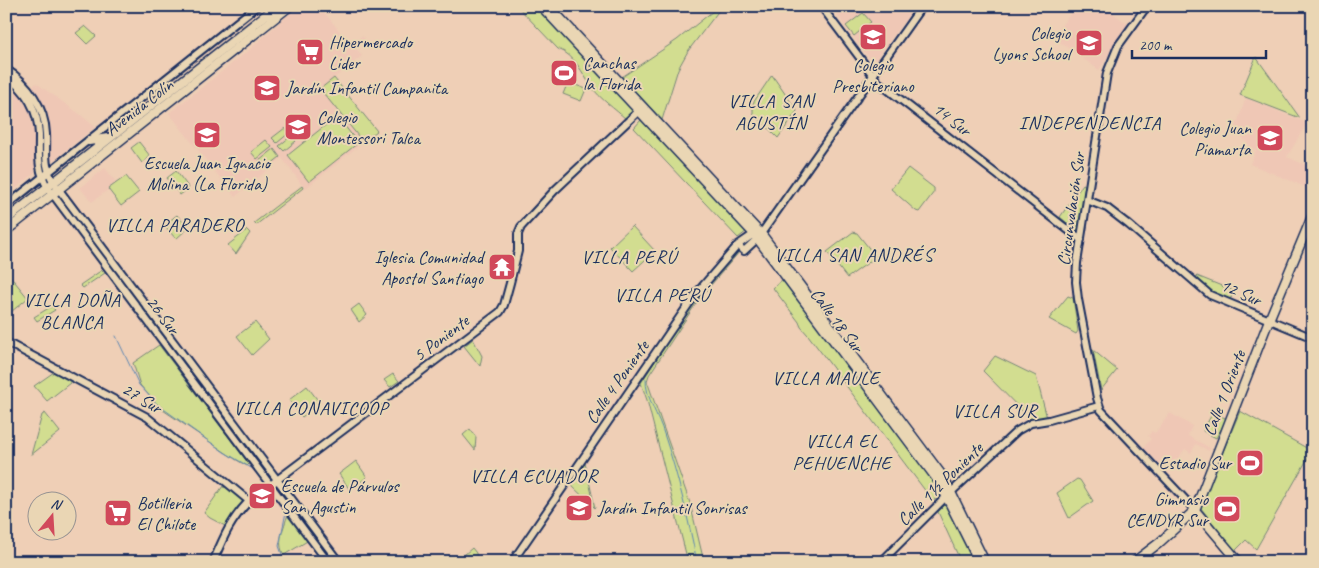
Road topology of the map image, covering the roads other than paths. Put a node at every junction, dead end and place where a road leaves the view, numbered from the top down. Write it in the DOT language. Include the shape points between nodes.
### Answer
graph roads {
  1 [pos="257,6"];
  2 [pos="277,6"];
  3 [pos="290,6"];
  4 [pos="541,6"];
  5 [pos="549,6"];
  6 [pos="821,6"];
  7 [pos="922,6"];
  8 [pos="1146,6"];
  9 [pos="6,69"];
  10 [pos="6,76"];
  11 [pos="872,76"];
  12 [pos="20,87"];
  13 [pos="28,87"];
  14 [pos="642,109"];
  15 [pos="112,137"];
  16 [pos="88,141"];
  17 [pos="48,173"];
  18 [pos="42,178"];
  19 [pos="53,189"];
  20 [pos="1087,200"];
  21 [pos="6,206"];
  22 [pos="1313,214"];
  23 [pos="6,220"];
  24 [pos="6,231"];
  25 [pos="758,235"];
  26 [pos="1080,240"];
  27 [pos="738,245"];
  28 [pos="1269,320"];
  29 [pos="148,321"];
  30 [pos="159,323"];
  31 [pos="1313,338"];
  32 [pos="6,342"];
  33 [pos="1099,406"];
  34 [pos="277,480"];
  35 [pos="270,485"];
  36 [pos="949,494"];
  37 [pos="249,501"];
  38 [pos="1195,510"];
  39 [pos="213,562"];
  40 [pos="328,562"];
  41 [pos="339,562"];
  42 [pos="512,562"];
  43 [pos="881,562"];
  44 [pos="978,562"];
  45 [pos="986,562"];
  46 [pos="1134,562"];
  47 [pos="1239,562"];
  1 -- 16 [label="street"];
  2 -- 15 [label="main road, Avenida Colín"];
  3 -- 19 [label="main road, Avenida Colín"];
  4 -- 14 [label="main road, Calle 18 Sur"];
  5 -- 14 [label="main road, Calle 18 Sur"];
  6 -- 11 [label="street, 14 Sur"];
  7 -- 11 [label="street, Calle 4 Poniente"];
  8 -- 20 [label="street, Circunvalación Sur" via="1118,46 1104,84"];
  9 -- 13 [label="street, 26 Sur"];
  10 -- 12 [label="street, 26 Sur"];
  11 -- 25 [label="street, Calle 4 Poniente"];
  11 -- 26 [label="street, 14 Sur"];
  12 -- 13 [label="street"];
  12 -- 18 [label="street, 26 Sur" via="36,116"];
  13 -- 17 [label="street, 26 Sur" via="44,121"];
  14 -- 25 [label="main road, Calle 18 Sur"];
  14 -- 34 [label="street, 5 Poniente" via="521,226 510,283 500,312"];
  15 -- 16 [label="main road"];
  15 -- 19 [label="main road, Avenida Colín"];
  16 -- 17 [label="street"];
  17 -- 18 [label="street"];
  17 -- 19 [label="street, 26 Sur"];
  18 -- 19 [label="street, 26 Sur"];
  18 -- 21 [label="street"];
  19 -- 23 [label="main road, Avenida Colín"];
  19 -- 24 [label="main road, Avenida Colín"];
  19 -- 29 [label="street, 26 Sur"];
  19 -- 30 [label="street, 26 Sur"];
  20 -- 26 [label="street, Circunvalación Sur"];
  20 -- 28 [label="street, 12 Sur" via="1109,210 1129,225 1210,295"];
  22 -- 28 [label="main road, Calle 1 Oriente"];
  25 -- 27 [label="street, Calle 4 Poniente"];
  25 -- 27 [label="street, Calle 4 Poniente" via="744,251"];
  25 -- 36 [label="main road, Calle 18 Sur"];
  26 -- 33 [label="street, Circunvalación Sur" via="1076,288"];
  27 -- 42 [label="street, Calle 4 Poniente" via="695,295"];
  28 -- 31 [label="street, 12 Sur"];
  28 -- 38 [label="main road, Calle 1 Oriente"];
  29 -- 30 [label="street"];
  29 -- 35 [label="street, 26 Sur"];
  30 -- 34 [label="street, 26 Sur"];
  32 -- 37 [label="street, 27 Sur" via="147,417"];
  33 -- 36 [label="street, Calle 1½ Poniente" via="1031,423 1017,430"];
  33 -- 38 [label="street"];
  34 -- 35 [label="street, 5 Poniente"];
  34 -- 41 [label="street, 26 Sur"];
  35 -- 37 [label="street, 5 Poniente"];
  35 -- 40 [label="street, 26 Sur"];
  36 -- 43 [label="street, Calle 1½ Poniente"];
  36 -- 44 [label="main road, Calle 18 Sur"];
  36 -- 45 [label="main road, Calle 18 Sur"];
  37 -- 39 [label="street, 5 Poniente" via="227,528"];
  38 -- 46 [label="main road, Calle 1 Oriente"];
  38 -- 47 [label="main road"];
}
